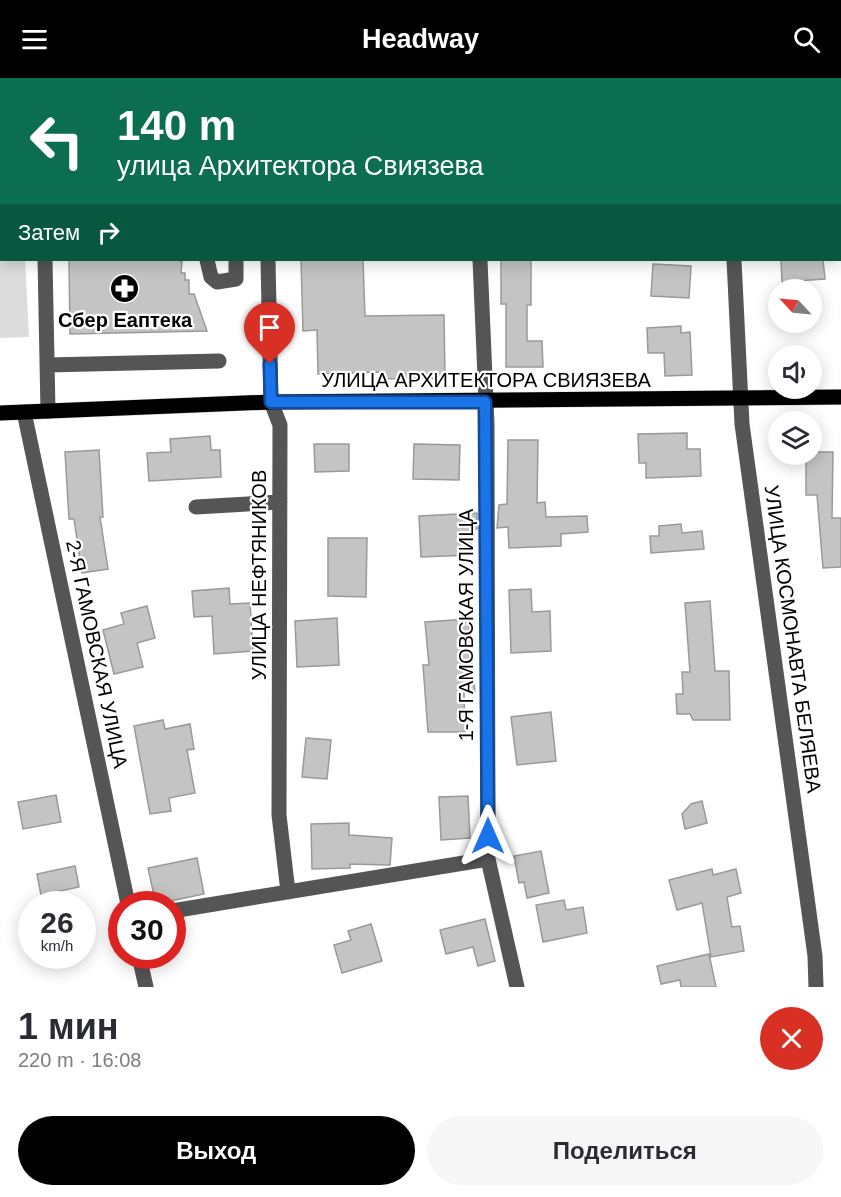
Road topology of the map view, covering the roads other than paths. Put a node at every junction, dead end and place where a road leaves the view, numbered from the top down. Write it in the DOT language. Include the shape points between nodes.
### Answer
graph roads {
  1 [pos="45,261"];
  2 [pos="207,261"];
  3 [pos="236,261"];
  4 [pos="268,261"];
  5 [pos="480,261"];
  6 [pos="734,261"];
  7 [pos="219,361"];
  8 [pos="47,366"];
  9 [pos="841,397"];
  10 [pos="742,399"];
  11 [pos="271,402"];
  12 [pos="485,402"];
  13 [pos="48,411"];
  14 [pos="0,412"];
  15 [pos="24,412"];
  16 [pos="280,502"];
  17 [pos="196,507"];
  18 [pos="488,859"];
  19 [pos="125,891"];
  20 [pos="288,892"];
  21 [pos="186,909"];
  22 [pos="142,969"];
  23 [pos="146,987"];
  24 [pos="517,987"];
  25 [pos="816,987"];
  1 -- 8 [label="street"];
  2 -- 3 [label="street" via="211,277 217,282 236,279"];
  4 -- 11 [label="street, УЛИЦА НЕФТЯНИКОВ"];
  5 -- 12 [label="street, 1-Я ГАМОВСКАЯ УЛИЦА"];
  6 -- 10 [label="street, УЛИЦА КОСМОНАВТА БЕЛЯЕВА"];
  7 -- 8 [label="street"];
  8 -- 13 [label="street"];
  9 -- 10 [label="main road, УЛИЦА АРХИТЕКТОРА СВИЯЗЕВА"];
  10 -- 12 [label="main road, УЛИЦА АРХИТЕКТОРА СВИЯЗЕВА"];
  10 -- 25 [label="street, УЛИЦА КОСМОНАВТА БЕЛЯЕВА" via="743,435 815,956"];
  11 -- 12 [label="main road, УЛИЦА АРХИТЕКТОРА СВИЯЗЕВА"];
  11 -- 13 [label="main road, УЛИЦА АРХИТЕКТОРА СВИЯЗЕВА"];
  11 -- 16 [label="street, УЛИЦА НЕФТЯНИКОВ" via="280,425"];
  12 -- 18 [label="street, 1-Я ГАМОВСКАЯ УЛИЦА"];
  13 -- 15 [label="main road, УЛИЦА АРХИТЕКТОРА СВИЯЗЕВА"];
  14 -- 15 [label="main road, УЛИЦА АРХИТЕКТОРА СВИЯЗЕВА"];
  15 -- 19 [label="street, 2-Я ГАМОВСКАЯ УЛИЦА"];
  16 -- 17 [label="street"];
  16 -- 20 [label="street, УЛИЦА НЕФТЯНИКОВ" via="279,815"];
  18 -- 20 [label="street"];
  18 -- 24 [label="street, 1-Я ГАМОВСКАЯ УЛИЦА"];
  20 -- 21 [label="street"];
  22 -- 23 [label="street"];
}
